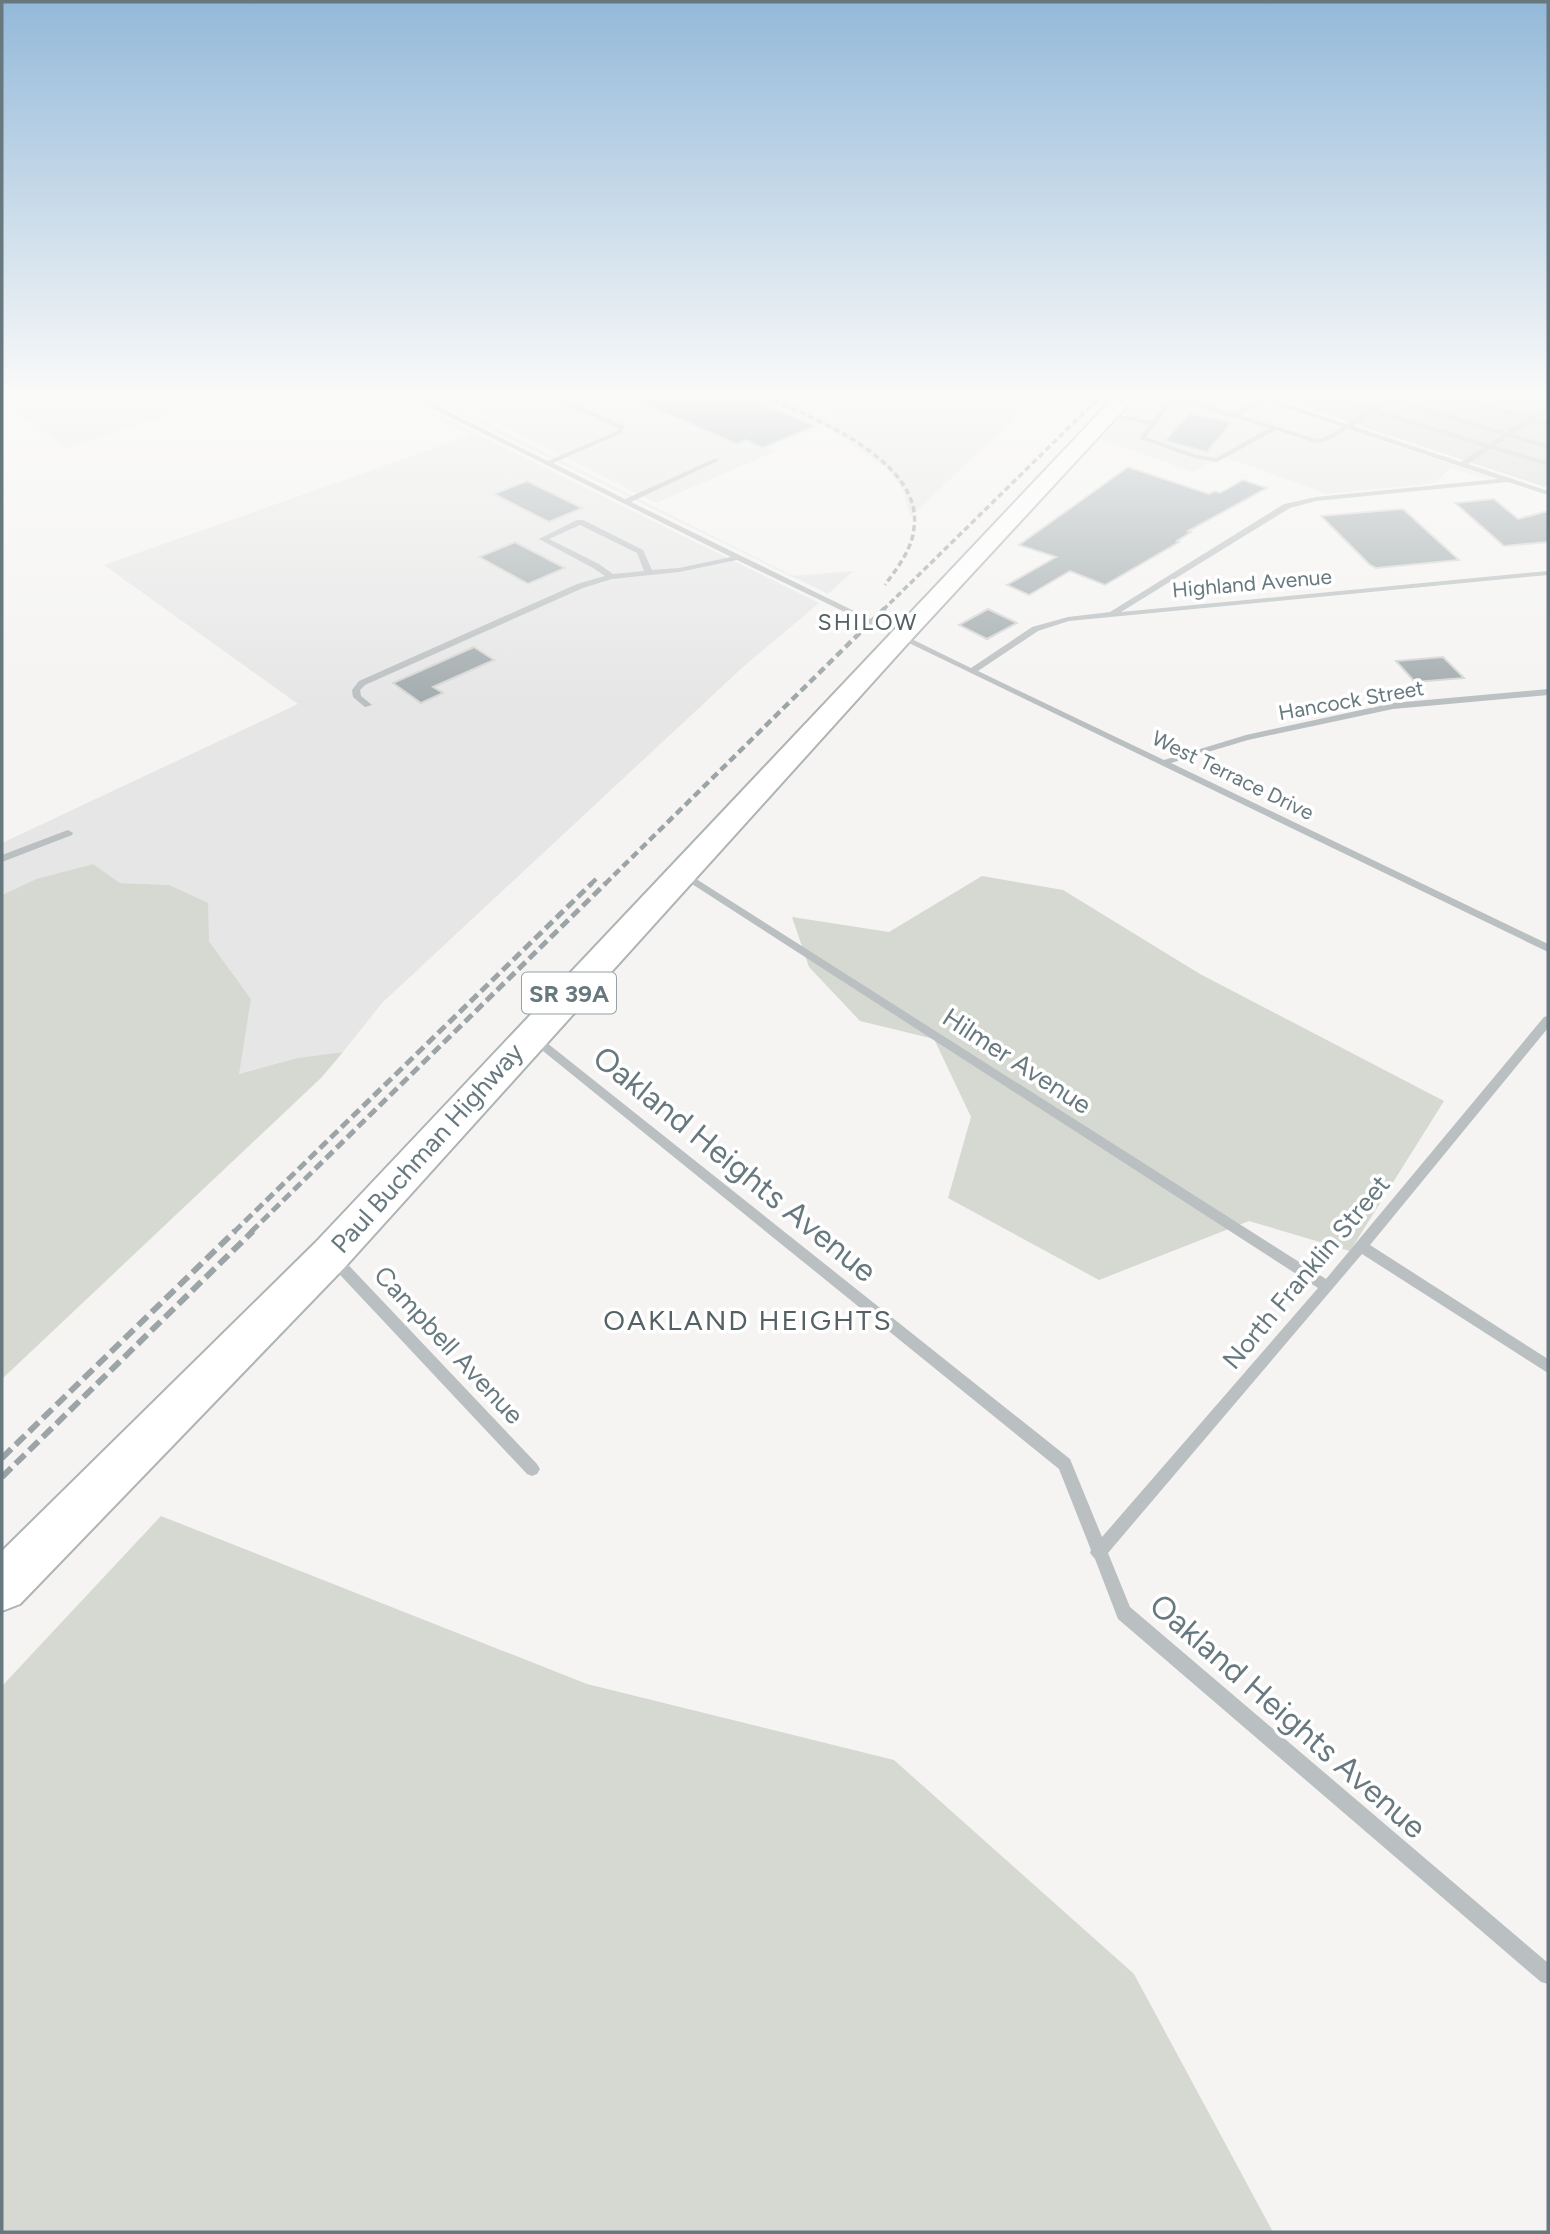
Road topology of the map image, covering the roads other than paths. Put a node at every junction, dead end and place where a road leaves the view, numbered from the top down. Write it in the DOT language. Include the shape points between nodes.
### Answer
graph roads {
  1 [pos="617,497"];
  2 [pos="633,497"];
  3 [pos="1031,497"];
  4 [pos="1334,497"];
  5 [pos="625,501"];
  6 [pos="740,557"];
  7 [pos="648,571"];
  8 [pos="1548,573"];
  9 [pos="611,577"];
  10 [pos="1111,614"];
  11 [pos="901,635"];
  12 [pos="973,670"];
  13 [pos="1548,692"];
  14 [pos="368,705"];
  15 [pos="1163,763"];
  16 [pos="68,833"];
  17 [pos="2,859"];
  18 [pos="682,873"];
  19 [pos="1548,948"];
  20 [pos="1548,1020"];
  21 [pos="530,1035"];
  22 [pos="1361,1246"];
  23 [pos="330,1255"];
  24 [pos="1327,1287"];
  25 [pos="1548,1367"];
  26 [pos="532,1469"];
  27 [pos="1098,1553"];
  28 [pos="2,1587"];
  29 [pos="1548,1975"];
  1 -- 5 [label="street, West Terrace Drive"];
  2 -- 5 [label="street"];
  3 -- 11 [label="main road, Paul Buchman Highway / SR 39A"];
  4 -- 10 [label="street" via="1287,506"];
  5 -- 6 [label="street, West Terrace Drive"];
  6 -- 7 [label="lane" via="679,570"];
  6 -- 11 [label="street, West Terrace Drive"];
  7 -- 9 [label="lane"];
  7 -- 9 [label="street" via="640,552 580,522 543,538"];
  8 -- 10 [label="street, Highland Avenue"];
  9 -- 14 [label="lane" via="580,586 362,683 357,697"];
  10 -- 12 [label="street, Highland Avenue" via="1035,629"];
  11 -- 12 [label="street, West Terrace Drive"];
  11 -- 18 [label="main road, Paul Buchman Highway / SR 39A"];
  12 -- 15 [label="street, West Terrace Drive"];
  13 -- 15 [label="street, Hancock Street" via="1392,706 1246,737"];
  15 -- 19 [label="street, West Terrace Drive"];
  16 -- 17 [label="street"];
  18 -- 21 [label="main road, Paul Buchman Highway / SR 39A"];
  18 -- 24 [label="street, Hilmer Avenue"];
  20 -- 22 [label="street, North Franklin Street"];
  21 -- 23 [label="main road, Paul Buchman Highway / SR 39A"];
  21 -- 27 [label="street, Oakland Heights Avenue" via="1065,1464"];
  22 -- 24 [label="street, North Franklin Street"];
  22 -- 25 [label="street"];
  23 -- 26 [label="street, Campbell Avenue"];
  23 -- 28 [label="main road, Paul Buchman Highway / SR 39A"];
  24 -- 27 [label="street, North Franklin Street"];
  27 -- 29 [label="street, Oakland Heights Avenue" via="1124,1613"];
}
